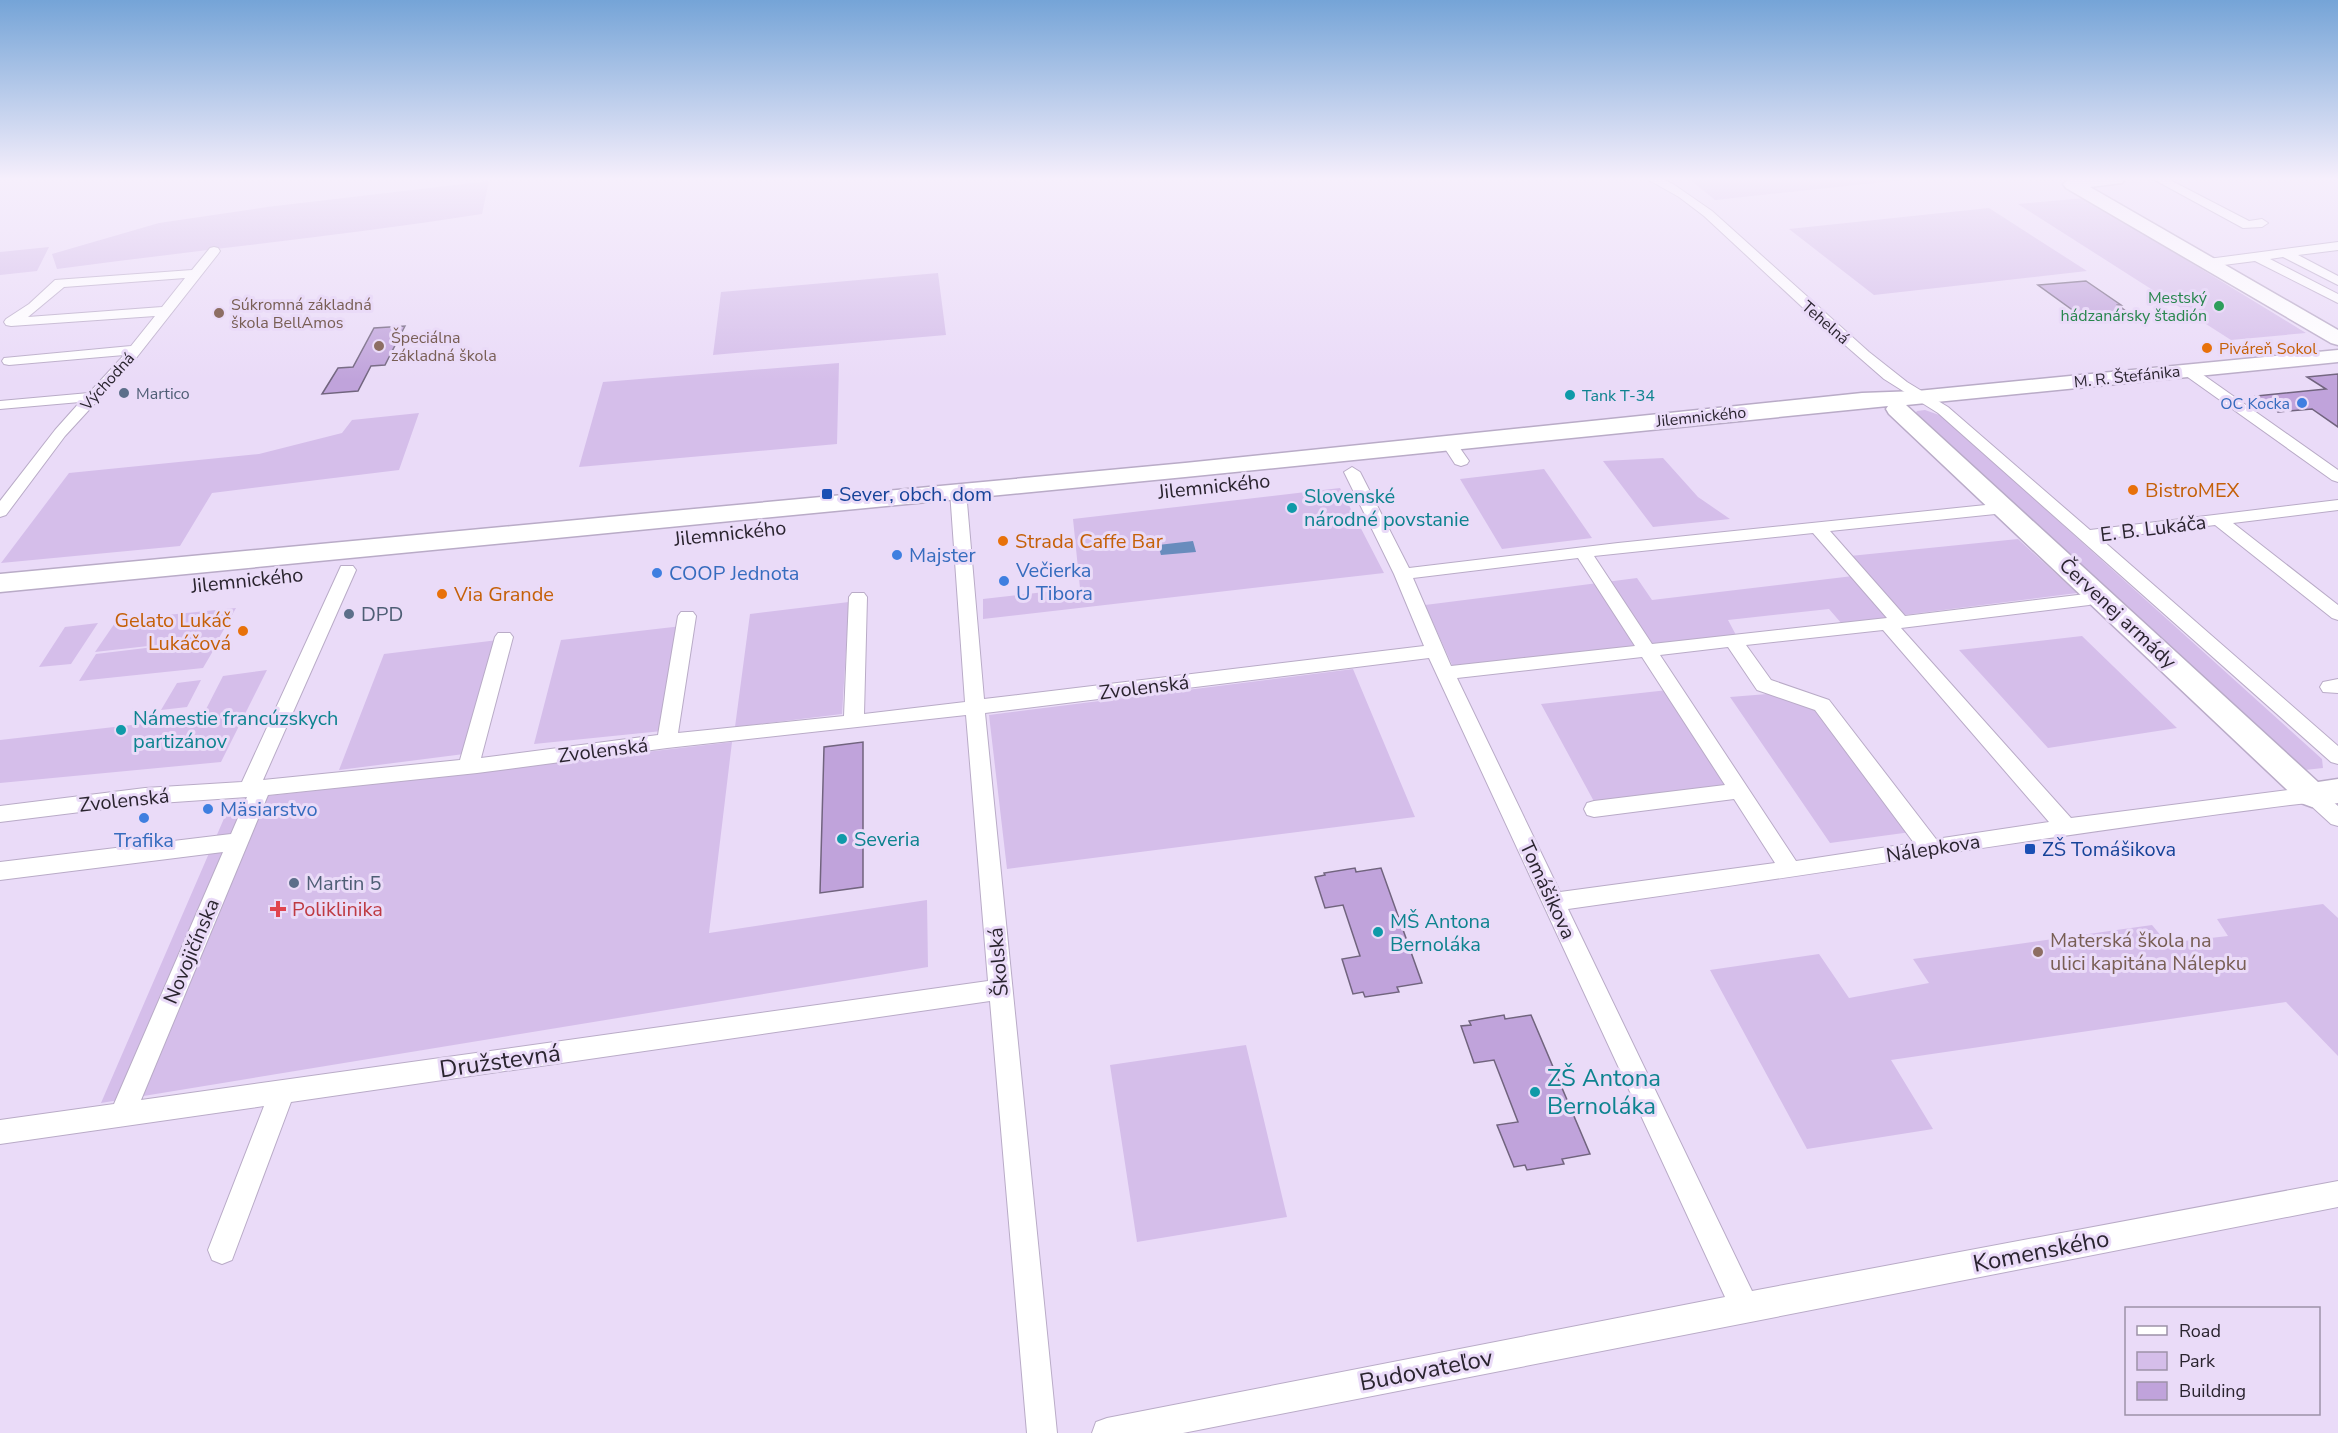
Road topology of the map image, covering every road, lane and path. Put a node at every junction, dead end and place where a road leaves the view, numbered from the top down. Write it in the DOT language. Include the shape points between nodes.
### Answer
graph roads {
  1 [pos="1744,246"];
  2 [pos="2178,246"];
  3 [pos="2338,246"];
  4 [pos="2317,249"];
  5 [pos="214,251"];
  6 [pos="2285,254"];
  7 [pos="2259,257"];
  8 [pos="2338,260"];
  9 [pos="2208,263"];
  10 [pos="195,274"];
  11 [pos="2338,281"];
  12 [pos="2338,299"];
  13 [pos="166,311"];
  14 [pos="5,325"];
  15 [pos="2338,339"];
  16 [pos="135,350"];
  17 [pos="2338,356"];
  18 [pos="9,361"];
  19 [pos="2187,370"];
  20 [pos="92,397"];
  21 [pos="1907,403"];
  22 [pos="0,405"];
  23 [pos="1455,452"];
  24 [pos="1352,472"];
  25 [pos="2338,477"];
  26 [pos="958,501"];
  27 [pos="2338,505"];
  28 [pos="2005,508"];
  29 [pos="0,512"];
  30 [pos="2219,520"];
  31 [pos="1817,527"];
  32 [pos="2087,536"];
  33 [pos="1583,552"];
  34 [pos="347,570"];
  35 [pos="1403,574"];
  36 [pos="0,583"];
  37 [pos="2098,595"];
  38 [pos="858,597"];
  39 [pos="0,603"];
  40 [pos="2338,614"];
  41 [pos="687,616"];
  42 [pos="1894,623"];
  43 [pos="504,637"];
  44 [pos="1733,641"];
  45 [pos="1435,651"];
  46 [pos="1646,651"];
  47 [pos="1446,673"];
  48 [pos="975,708"];
  49 [pos="854,722"];
  50 [pos="667,741"];
  51 [pos="2338,757"];
  52 [pos="468,767"];
  53 [pos="255,788"];
  54 [pos="1739,791"];
  55 [pos="2325,793"];
  56 [pos="1594,809"];
  57 [pos="0,814"];
  58 [pos="2338,818"];
  59 [pos="2065,826"];
  60 [pos="237,842"];
  61 [pos="1931,849"];
  62 [pos="1791,870"];
  63 [pos="0,871"];
  64 [pos="1554,902"];
  65 [pos="1001,989"];
  66 [pos="282,1091"];
  67 [pos="122,1116"];
  68 [pos="0,1132"];
  69 [pos="2338,1194"];
  70 [pos="222,1250"];
  71 [pos="1744,1306"];
  72 [pos="1042,1433"];
  73 [pos="1107,1433"];
  1 -- 21 [label="street, Tehelná" via="1886,375"];
  2 -- 9 [label="main road"];
  3 -- 4 [label="street"];
  4 -- 6 [label="street"];
  4 -- 8 [label="street"];
  5 -- 10 [label="street, Východná"];
  6 -- 7 [label="street"];
  6 -- 11 [label="street"];
  7 -- 9 [label="street"];
  7 -- 12 [label="street"];
  9 -- 15 [label="main road"];
  10 -- 13 [label="street, Východná"];
  10 -- 14 [label="street" via="60,283 34,307"];
  13 -- 14 [label="street"];
  13 -- 16 [label="street, Východná"];
  16 -- 18 [label="street"];
  16 -- 20 [label="street, Východná"];
  17 -- 19 [label="main road, M. R. Štefánika"];
  19 -- 21 [label="main road, M. R. Štefánika"];
  19 -- 25 [label="street"];
  20 -- 22 [label="street"];
  20 -- 29 [label="street, Východná"];
  21 -- 23 [label="main road, Jilemnického" via="1666,437"];
  21 -- 28 [label="main road, Červenej armády"];
  21 -- 32 [label="street, Červenej armády" via="1943,410"];
  23 -- 24 [label="main road, Jilemnického"];
  23 -- 26 [label="main road, Jilemnického"];
  24 -- 26 [label="main road, Jilemnického"];
  24 -- 35 [label="street, Tomášikova"];
  26 -- 34 [label="main road, Jilemnického"];
  26 -- 36 [label="main road, Jilemnického"];
  26 -- 48 [label="street, Školská"];
  27 -- 30 [label="street, E. B. Lukáča"];
  28 -- 31 [label="street"];
  28 -- 37 [label="main road, Červenej armády"];
  30 -- 32 [label="street, E. B. Lukáča"];
  30 -- 40 [label="street, E. B. Lukáča"];
  31 -- 33 [label="street"];
  31 -- 42 [label="street"];
  32 -- 51 [label="street, Červenej armády"];
  33 -- 35 [label="street"];
  33 -- 46 [label="street"];
  34 -- 39 [label="main road, Jilemnického"];
  34 -- 53 [label="street"];
  35 -- 45 [label="street, Tomášikova"];
  37 -- 42 [label="street"];
  37 -- 55 [label="main road, Červenej armády"];
  38 -- 49 [label="street"];
  41 -- 50 [label="street, Zvolenská"];
  42 -- 44 [label="street"];
  42 -- 59 [label="street"];
  43 -- 52 [label="street"];
  44 -- 46 [label="street"];
  44 -- 61 [label="street" via="1764,685 1822,705"];
  45 -- 47 [label="street, Tomášikova"];
  45 -- 48 [label="street, Zvolenská"];
  46 -- 47 [label="street"];
  46 -- 54 [label="street"];
  47 -- 64 [label="street, Tomášikova"];
  48 -- 49 [label="street, Zvolenská"];
  48 -- 65 [label="street, Školská"];
  49 -- 50 [label="street, Zvolenská"];
  50 -- 52 [label="street, Zvolenská"];
  52 -- 53 [label="street, Zvolenská"];
  53 -- 57 [label="street, Zvolenská" via="145,796"];
  53 -- 60 [label="street, Novojičínska"];
  54 -- 56 [label="street"];
  54 -- 62 [label="street"];
  55 -- 58 [label="street, Červenej armády"];
  55 -- 59 [label="street, Nálepkova"];
  59 -- 61 [label="street, Nálepkova"];
  60 -- 63 [label="street"];
  60 -- 67 [label="street, Novojičínska"];
  61 -- 62 [label="street, Nálepkova"];
  62 -- 64 [label="street, Nálepkova"];
  64 -- 71 [label="street, Tomášikova"];
  65 -- 66 [label="street, Družstevná"];
  65 -- 72 [label="street, Školská"];
  66 -- 67 [label="street, Družstevná"];
  66 -- 70 [label="street"];
  67 -- 68 [label="street, Družstevná"];
  69 -- 71 [label="street, Komenského"];
  71 -- 73 [label="street, Budovateľov"];
}
